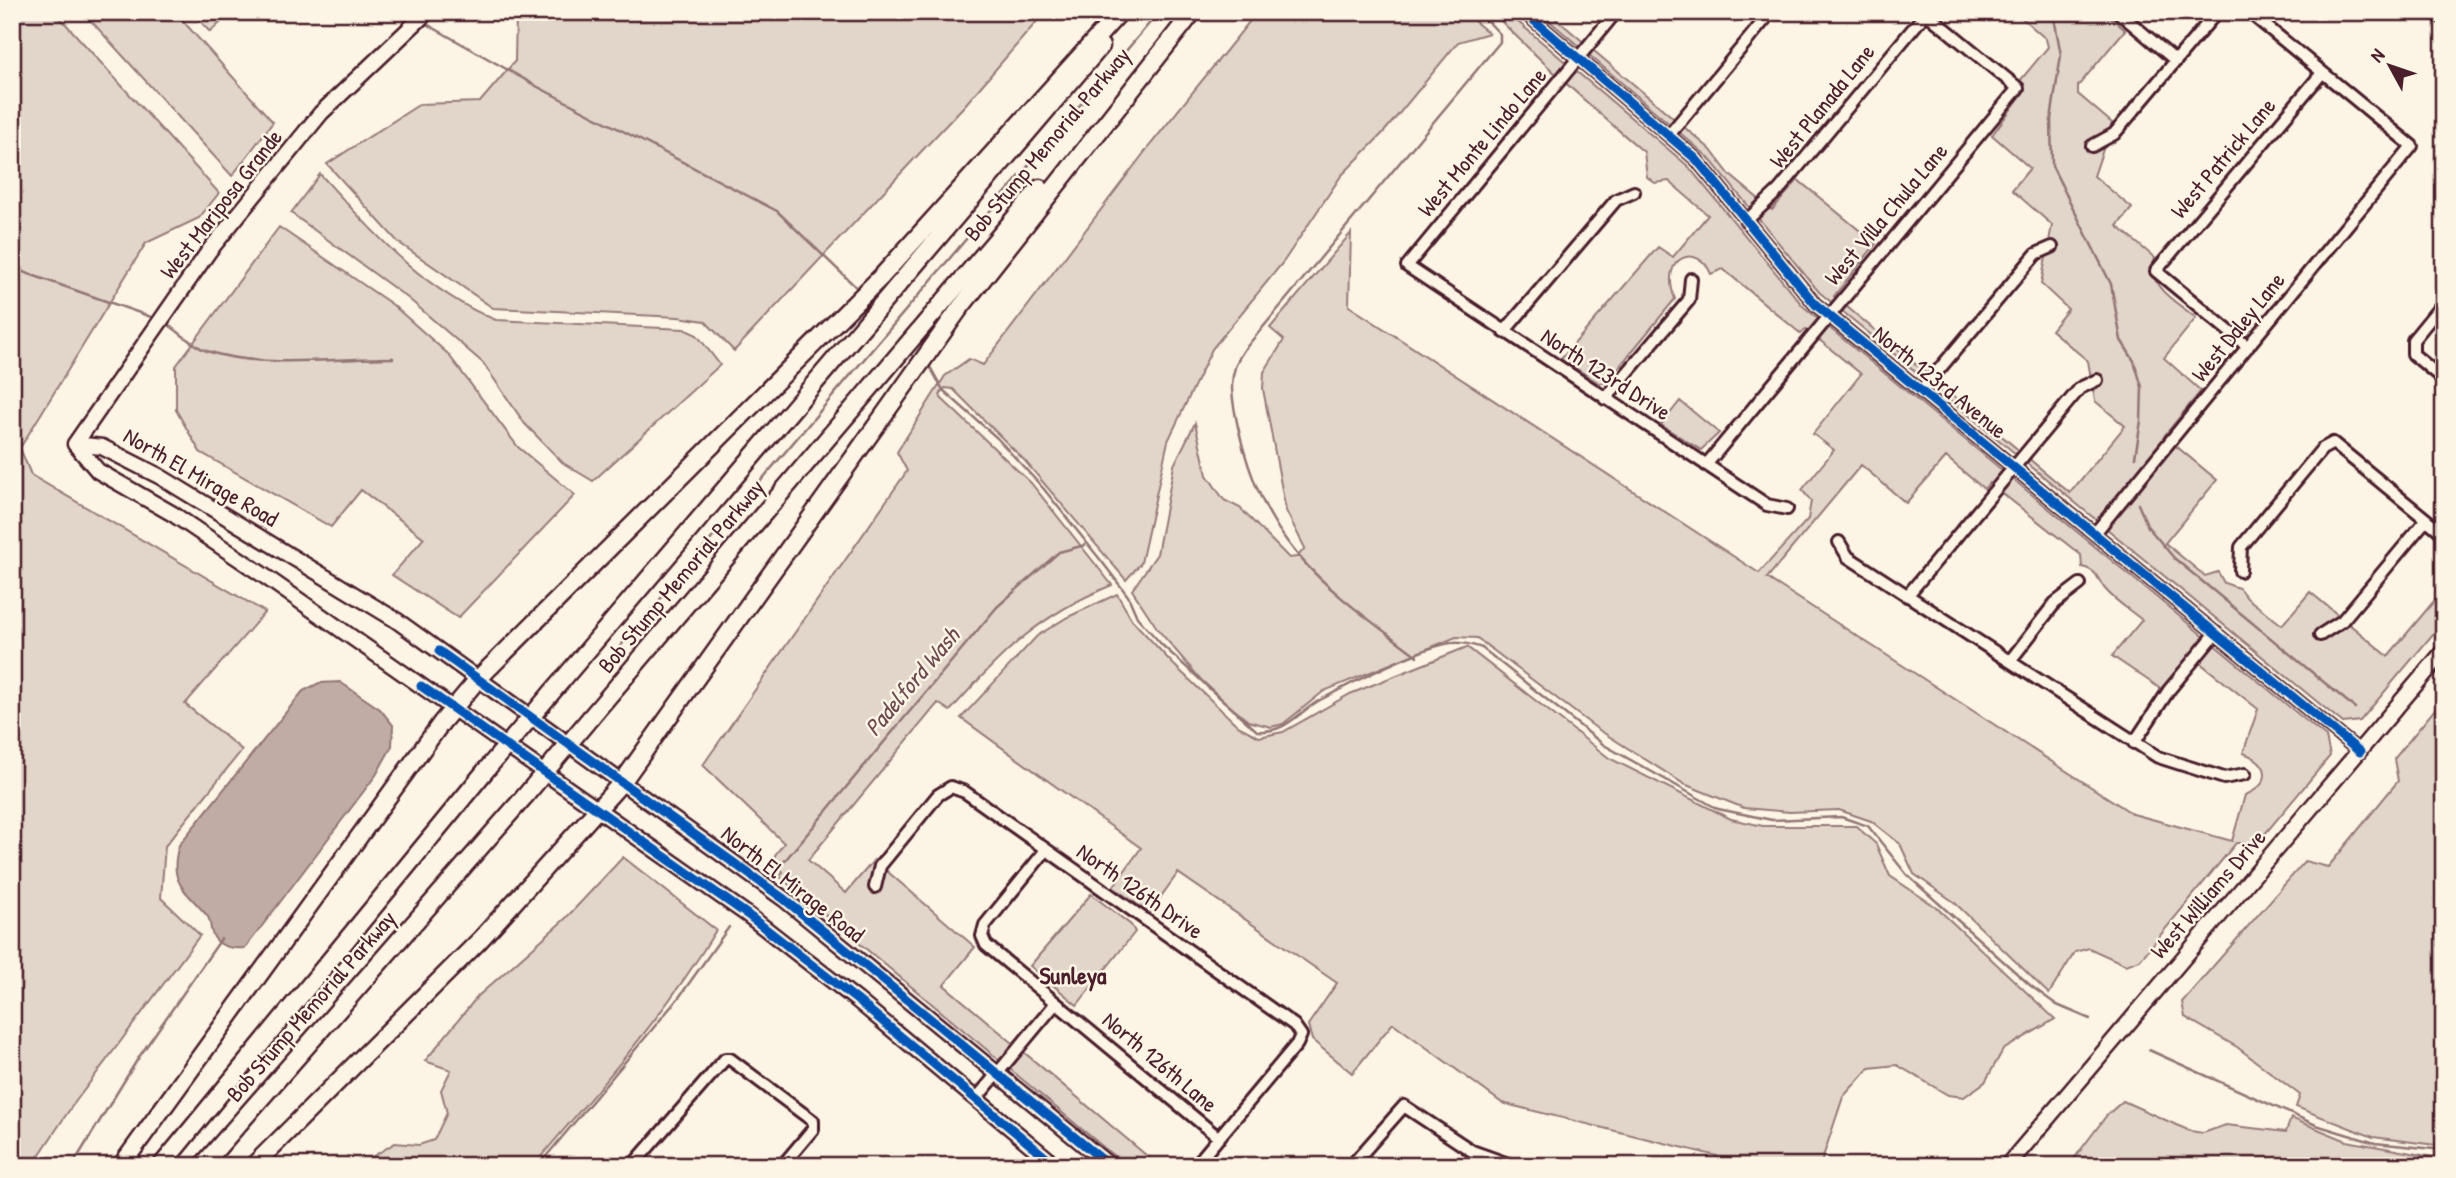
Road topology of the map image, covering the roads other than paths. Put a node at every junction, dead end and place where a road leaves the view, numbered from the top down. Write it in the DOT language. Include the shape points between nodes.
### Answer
graph roads {
  1 [pos="427,12"];
  2 [pos="1120,12"];
  3 [pos="1130,12"];
  4 [pos="1191,12"];
  5 [pos="1524,12"];
  6 [pos="1616,12"];
  7 [pos="1772,12"];
  8 [pos="2118,12"];
  9 [pos="2217,12"];
  10 [pos="2249,12"];
  11 [pos="2436,12"];
  12 [pos="1926,13"];
  13 [pos="2444,19"];
  14 [pos="1578,59"];
  15 [pos="2176,61"];
  16 [pos="2322,73"];
  17 [pos="1669,135"];
  18 [pos="2092,146"];
  19 [pos="1634,192"];
  20 [pos="1746,220"];
  21 [pos="2052,247"];
  22 [pos="1407,266"];
  23 [pos="1691,279"];
  24 [pos="2444,302"];
  25 [pos="1829,316"];
  26 [pos="1504,332"];
  27 [pos="2248,347"];
  28 [pos="2097,380"];
  29 [pos="2444,380"];
  30 [pos="1921,391"];
  31 [pos="1605,399"];
  32 [pos="75,444"];
  33 [pos="1706,465"];
  34 [pos="2014,467"];
  35 [pos="1787,509"];
  36 [pos="2426,520"];
  37 [pos="2095,533"];
  38 [pos="2444,534"];
  39 [pos="1839,542"];
  40 [pos="2240,571"];
  41 [pos="2080,584"];
  42 [pos="1908,596"];
  43 [pos="2216,633"];
  44 [pos="2320,635"];
  45 [pos="2444,651"];
  46 [pos="2010,661"];
  47 [pos="478,679"];
  48 [pos="453,708"];
  49 [pos="2134,743"];
  50 [pos="2360,752"];
  51 [pos="2245,774"];
  52 [pos="624,781"];
  53 [pos="600,809"];
  54 [pos="1046,850"];
  55 [pos="875,887"];
  56 [pos="1056,1003"];
  57 [pos="997,1073"];
  58 [pos="976,1099"];
  59 [pos="1219,1138"];
  60 [pos="121,1166"];
  61 [pos="160,1166"];
  62 [pos="202,1166"];
  63 [pos="254,1166"];
  64 [pos="632,1166"];
  65 [pos="782,1166"];
  66 [pos="1056,1166"];
  67 [pos="1110,1166"];
  68 [pos="1195,1166"];
  69 [pos="1351,1166"];
  70 [pos="1514,1166"];
  71 [pos="2007,1166"];
  1 -- 32 [label="main road, West Mariposa Grande" via="321,113 209,251"];
  2 -- 47 [label="highway" via="882,276"];
  3 -- 61 [label="highway, Bob Stump Memorial Parkway, bridge" via="486,770"];
  4 -- 52 [label="highway" via="933,345"];
  4 -- 62 [label="highway, Bob Stump Memorial Parkway, bridge" via="525,796"];
  5 -- 14 [label="street, North 123rd Avenue"];
  6 -- 14 [label="street, West Monte Lindo Lane"];
  7 -- 17 [label="street"];
  8 -- 15 [label="street"];
  9 -- 15 [label="street"];
  10 -- 16 [label="street"];
  11 -- 13 [label="street"];
  12 -- 20 [label="street, West Planada Lane" via="1779,190"];
  12 -- 25 [label="street, West Villa Chula Lane" via="2018,88"];
  14 -- 17 [label="street, North 123rd Avenue"];
  14 -- 22 [label="street, West Monte Lindo Lane"];
  15 -- 18 [label="street" via="2114,134"];
  16 -- 27 [label="street, West Daley Lane" via="2412,146"];
  16 -- 27 [label="street, West Patrick Lane" via="2156,271"];
  17 -- 20 [label="street, North 123rd Avenue" via="1696,159"];
  19 -- 26 [label="street" via="1616,200"];
  20 -- 25 [label="street, North 123rd Avenue" via="1804,293"];
  21 -- 30 [label="street" via="2036,254"];
  22 -- 26 [label="street, North 123rd Drive"];
  23 -- 31 [label="street" via="1689,300"];
  24 -- 29 [label="street" via="2413,340 2412,348 2413,354"];
  25 -- 30 [label="street, North 123rd Avenue"];
  25 -- 33 [label="street, West Villa Chula Lane"];
  26 -- 31 [label="street, North 123rd Drive"];
  27 -- 37 [label="street, West Daley Lane"];
  28 -- 34 [label="street" via="2080,388"];
  30 -- 34 [label="street, North 123rd Avenue"];
  31 -- 33 [label="street, North 123rd Drive"];
  32 -- 47 [label="main road, North El Mirage Road" via="102,447 159,476 396,620"];
  32 -- 48 [label="main road, North El Mirage Road" via="99,471 173,514"];
  33 -- 35 [label="street, North 123rd Drive" via="1768,505"];
  34 -- 37 [label="street, North 123rd Avenue"];
  34 -- 42 [label="street"];
  36 -- 38 [label="street"];
  36 -- 40 [label="street" via="2333,443 2322,449 2241,547"];
  36 -- 44 [label="street" via="2342,621"];
  37 -- 43 [label="street, North 123rd Avenue"];
  39 -- 42 [label="street" via="1848,557"];
  41 -- 46 [label="street" via="2055,603"];
  42 -- 46 [label="street"];
  43 -- 49 [label="street" via="2169,690"];
  43 -- 50 [label="street, North 123rd Avenue"];
  45 -- 50 [label="main road, West Williams Drive"];
  46 -- 49 [label="street"];
  47 -- 48 [label="highway"];
  47 -- 52 [label="main road, North El Mirage Road"];
  48 -- 53 [label="main road, North El Mirage Road"];
  48 -- 60 [label="highway"];
  49 -- 51 [label="street" via="2170,762 2224,778"];
  50 -- 71 [label="main road, West Williams Drive"];
  52 -- 53 [label="highway"];
  52 -- 57 [label="main road, North El Mirage Road" via="784,899"];
  53 -- 58 [label="main road, North El Mirage Road" via="748,915"];
  53 -- 63 [label="highway" via="480,940"];
  54 -- 55 [label="street, North 126th Drive" via="965,792 951,787 938,795 880,866"];
  54 -- 56 [label="street, North 126th Lane" via="985,925 982,936 986,945"];
  54 -- 59 [label="street, North 126th Drive" via="1287,1020 1301,1035"];
  56 -- 57 [label="street"];
  56 -- 59 [label="street, North 126th Lane"];
  57 -- 58 [label="street"];
  57 -- 67 [label="main road, North El Mirage Road"];
  58 -- 66 [label="main road, North El Mirage Road"];
  59 -- 68 [label="street"];
  64 -- 65 [label="street" via="725,1059 813,1121 813,1129"];
  69 -- 70 [label="street" via="1404,1106 1472,1151"];
}
